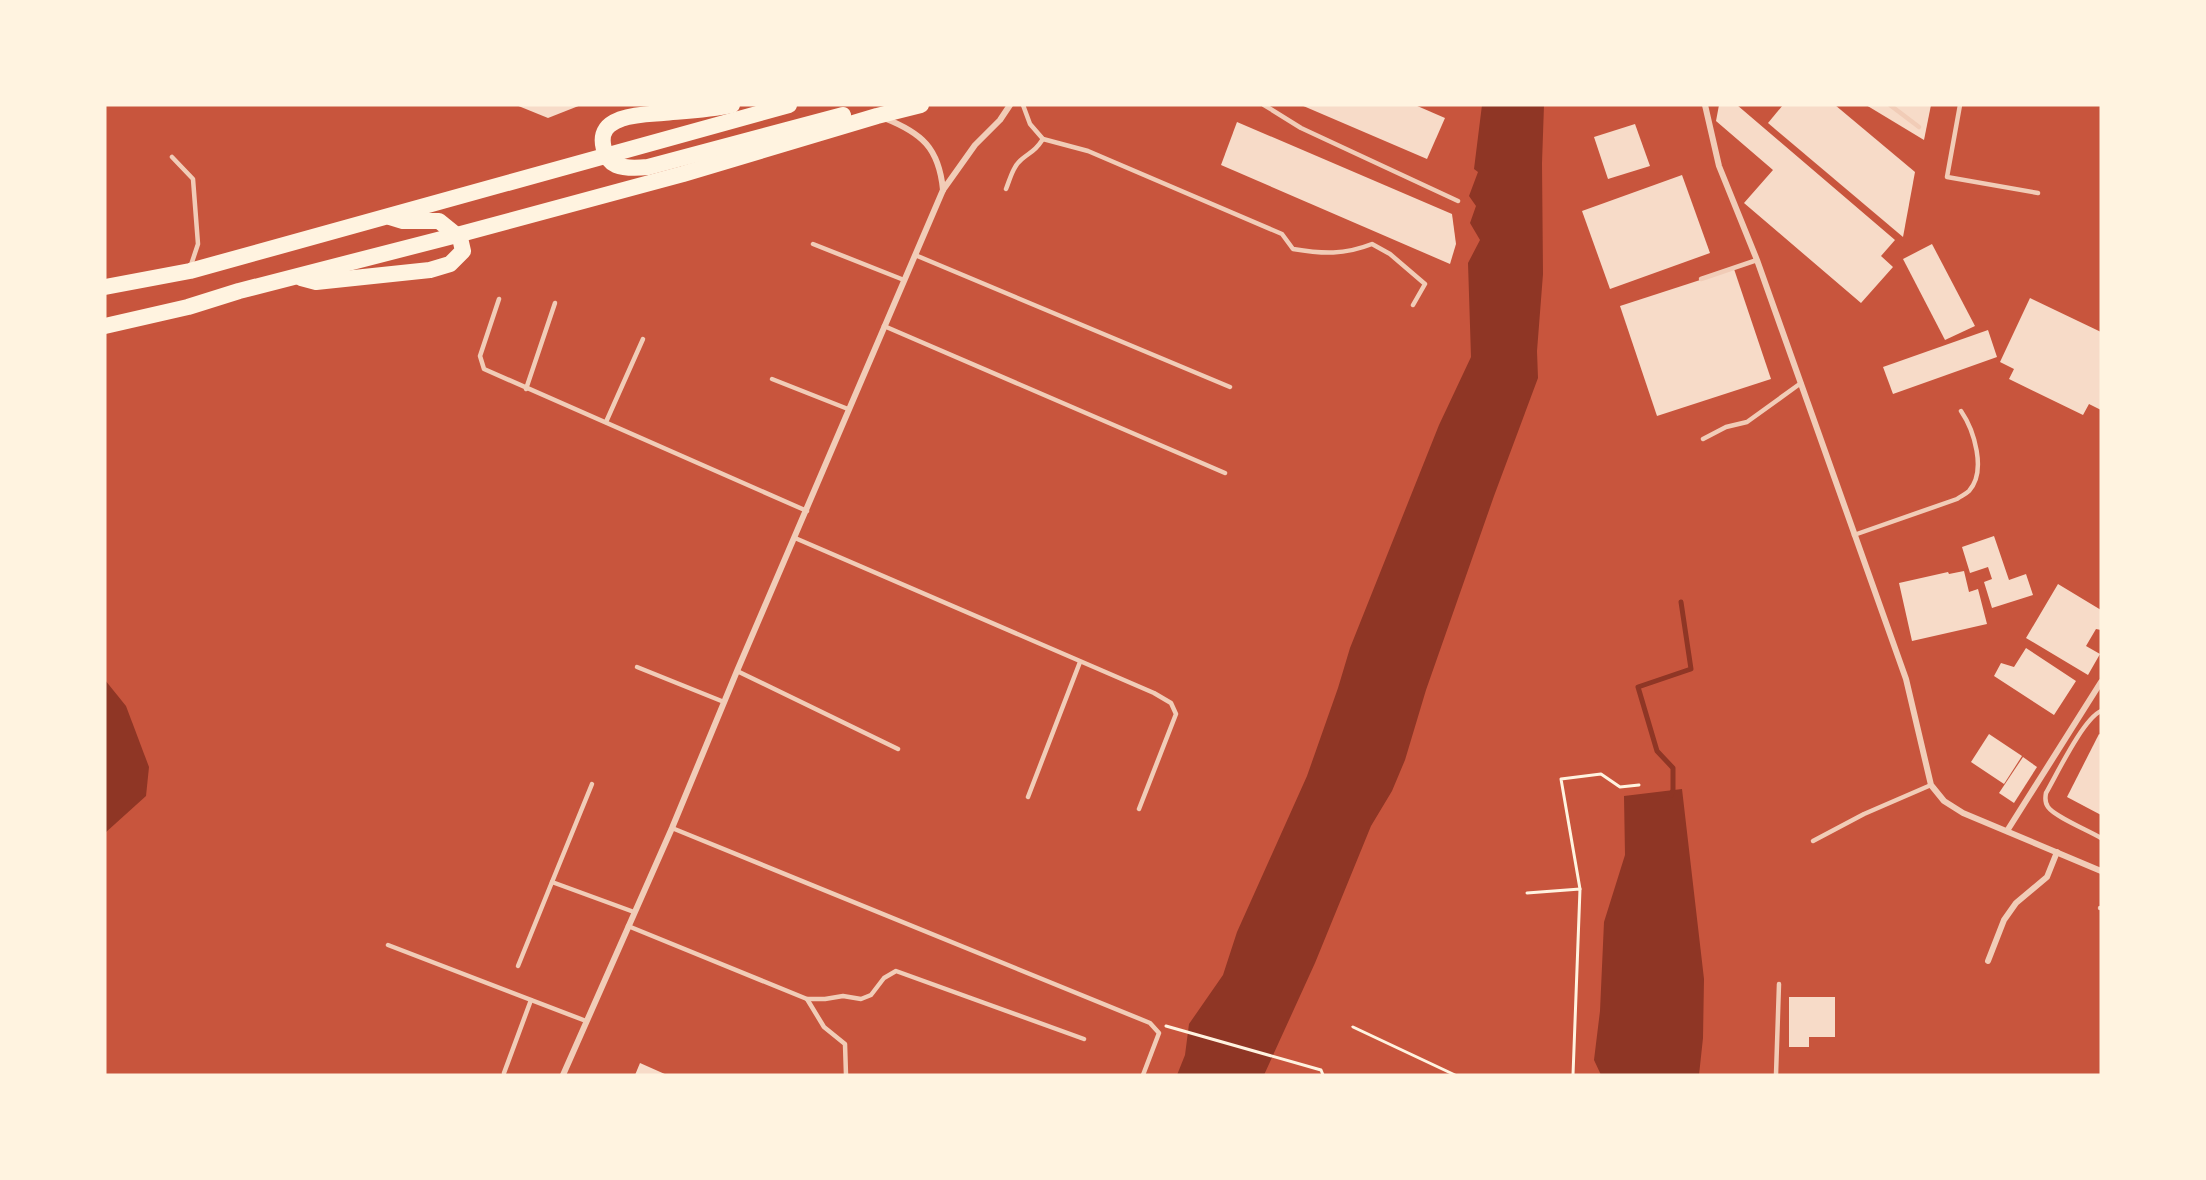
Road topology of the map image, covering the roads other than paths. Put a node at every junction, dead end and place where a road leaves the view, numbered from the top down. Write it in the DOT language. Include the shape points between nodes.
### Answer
graph roads {
  1 [pos="732,105"];
  2 [pos="921,105"];
  3 [pos="1010,105"];
  4 [pos="1023,105"];
  5 [pos="1264,105"];
  6 [pos="1705,105"];
  7 [pos="1890,105"];
  8 [pos="1960,105"];
  9 [pos="776,106"];
  10 [pos="877,116"];
  11 [pos="1919,127"];
  12 [pos="1043,139"];
  13 [pos="606,156"];
  14 [pos="172,157"];
  15 [pos="1006,189"];
  16 [pos="944,190"];
  17 [pos="2038,194"];
  18 [pos="1458,201"];
  19 [pos="386,216"];
  20 [pos="457,235"];
  21 [pos="813,244"];
  22 [pos="915,255"];
  23 [pos="1757,260"];
  24 [pos="190,270"];
  25 [pos="294,277"];
  26 [pos="1701,279"];
  27 [pos="904,280"];
  28 [pos="105,287"];
  29 [pos="499,300"];
  30 [pos="555,303"];
  31 [pos="1413,305"];
  32 [pos="105,326"];
  33 [pos="884,326"];
  34 [pos="643,339"];
  35 [pos="772,379"];
  36 [pos="1802,383"];
  37 [pos="1230,387"];
  38 [pos="526,389"];
  39 [pos="848,409"];
  40 [pos="1961,411"];
  41 [pos="606,422"];
  42 [pos="1703,439"];
  43 [pos="1225,473"];
  44 [pos="807,511"];
  45 [pos="1854,535"];
  46 [pos="795,538"];
  47 [pos="1080,662"];
  48 [pos="637,667"];
  49 [pos="737,672"];
  50 [pos="2101,682"];
  51 [pos="724,702"];
  52 [pos="2101,711"];
  53 [pos="898,749"];
  54 [pos="591,784"];
  55 [pos="1931,785"];
  56 [pos="1028,797"];
  57 [pos="1138,809"];
  58 [pos="672,828"];
  59 [pos="2007,831"];
  60 [pos="2101,837"];
  61 [pos="1813,841"];
  62 [pos="2057,852"];
  63 [pos="2101,871"];
  64 [pos="552,882"];
  65 [pos="634,912"];
  66 [pos="628,926"];
  67 [pos="388,945"];
  68 [pos="1988,961"];
  69 [pos="518,966"];
  70 [pos="1779,984"];
  71 [pos="807,999"];
  72 [pos="531,1000"];
  73 [pos="586,1021"];
  74 [pos="1084,1039"];
  75 [pos="504,1073"];
  76 [pos="563,1075"];
  77 [pos="846,1075"];
  78 [pos="1143,1075"];
  79 [pos="1776,1075"];
  1 -- 13 [label="highway" via="623,118 605,129"];
  2 -- 10 [label="highway"];
  3 -- 16 [label="street"];
  4 -- 12 [label="lane" via="1030,124"];
  5 -- 18 [label="lane" via="1301,128"];
  6 -- 23 [label="street" via="1719,166"];
  7 -- 11 [label="lane"];
  8 -- 17 [label="lane" via="1947,177"];
  9 -- 13 [label="highway"];
  10 -- 13 [label="highway" via="841,115 648,167 624,167"];
  10 -- 16 [label="street" via="903,126 934,153"];
  10 -- 20 [label="highway"];
  12 -- 15 [label="lane" via="1015,167"];
  12 -- 31 [label="lane" via="1088,150 1282,234 1293,249 1324,254 1372,244 1425,284"];
  13 -- 19 [label="highway"];
  14 -- 24 [label="lane" via="193,179 198,244"];
  16 -- 22 [label="street"];
  19 -- 20 [label="highway" via="403,221 439,221"];
  19 -- 24 [label="highway"];
  20 -- 25 [label="highway"];
  20 -- 25 [label="highway" via="463,251 450,264 430,270 316,282"];
  21 -- 27 [label="lane"];
  22 -- 27 [label="street"];
  22 -- 37 [label="lane"];
  23 -- 26 [label="lane"];
  23 -- 36 [label="street"];
  24 -- 28 [label="highway"];
  25 -- 32 [label="highway"];
  27 -- 33 [label="street"];
  29 -- 38 [label="lane" via="480,357 484,369"];
  30 -- 38 [label="lane"];
  33 -- 39 [label="street"];
  33 -- 43 [label="lane"];
  34 -- 41 [label="lane"];
  35 -- 39 [label="lane"];
  36 -- 42 [label="lane" via="1747,422"];
  36 -- 45 [label="street"];
  38 -- 41 [label="lane"];
  39 -- 44 [label="street"];
  40 -- 45 [label="lane" via="1975,440 1976,475 1969,490 1957,499"];
  41 -- 44 [label="lane"];
  44 -- 46 [label="street"];
  45 -- 55 [label="street" via="1906,679"];
  46 -- 47 [label="lane"];
  46 -- 49 [label="street"];
  47 -- 56 [label="lane"];
  47 -- 57 [label="lane" via="1154,693 1171,703 1176,714"];
  48 -- 51 [label="lane"];
  49 -- 51 [label="street"];
  49 -- 53 [label="lane"];
  50 -- 59 [label="street"];
  51 -- 58 [label="street"];
  52 -- 60 [label="lane" via="2085,725 2045,799 2055,813"];
  54 -- 64 [label="lane"];
  55 -- 59 [label="street" via="1954,808"];
  55 -- 61 [label="lane"];
  58 -- 65 [label="street"];
  58 -- 78 [label="lane" via="1150,1023 1159,1033"];
  59 -- 62 [label="street"];
  62 -- 63 [label="street"];
  62 -- 68 [label="street" via="2047,877 2016,903 2004,920"];
  64 -- 65 [label="lane"];
  64 -- 69 [label="lane"];
  65 -- 66 [label="street"];
  66 -- 71 [label="lane"];
  66 -- 73 [label="street"];
  67 -- 72 [label="lane"];
  70 -- 79 [label="lane"];
  71 -- 74 [label="lane" via="861,999 871,995 884,978 896,971"];
  71 -- 77 [label="lane" via="824,1027 845,1044"];
  72 -- 73 [label="lane"];
  72 -- 75 [label="lane"];
  73 -- 76 [label="street"];
}
